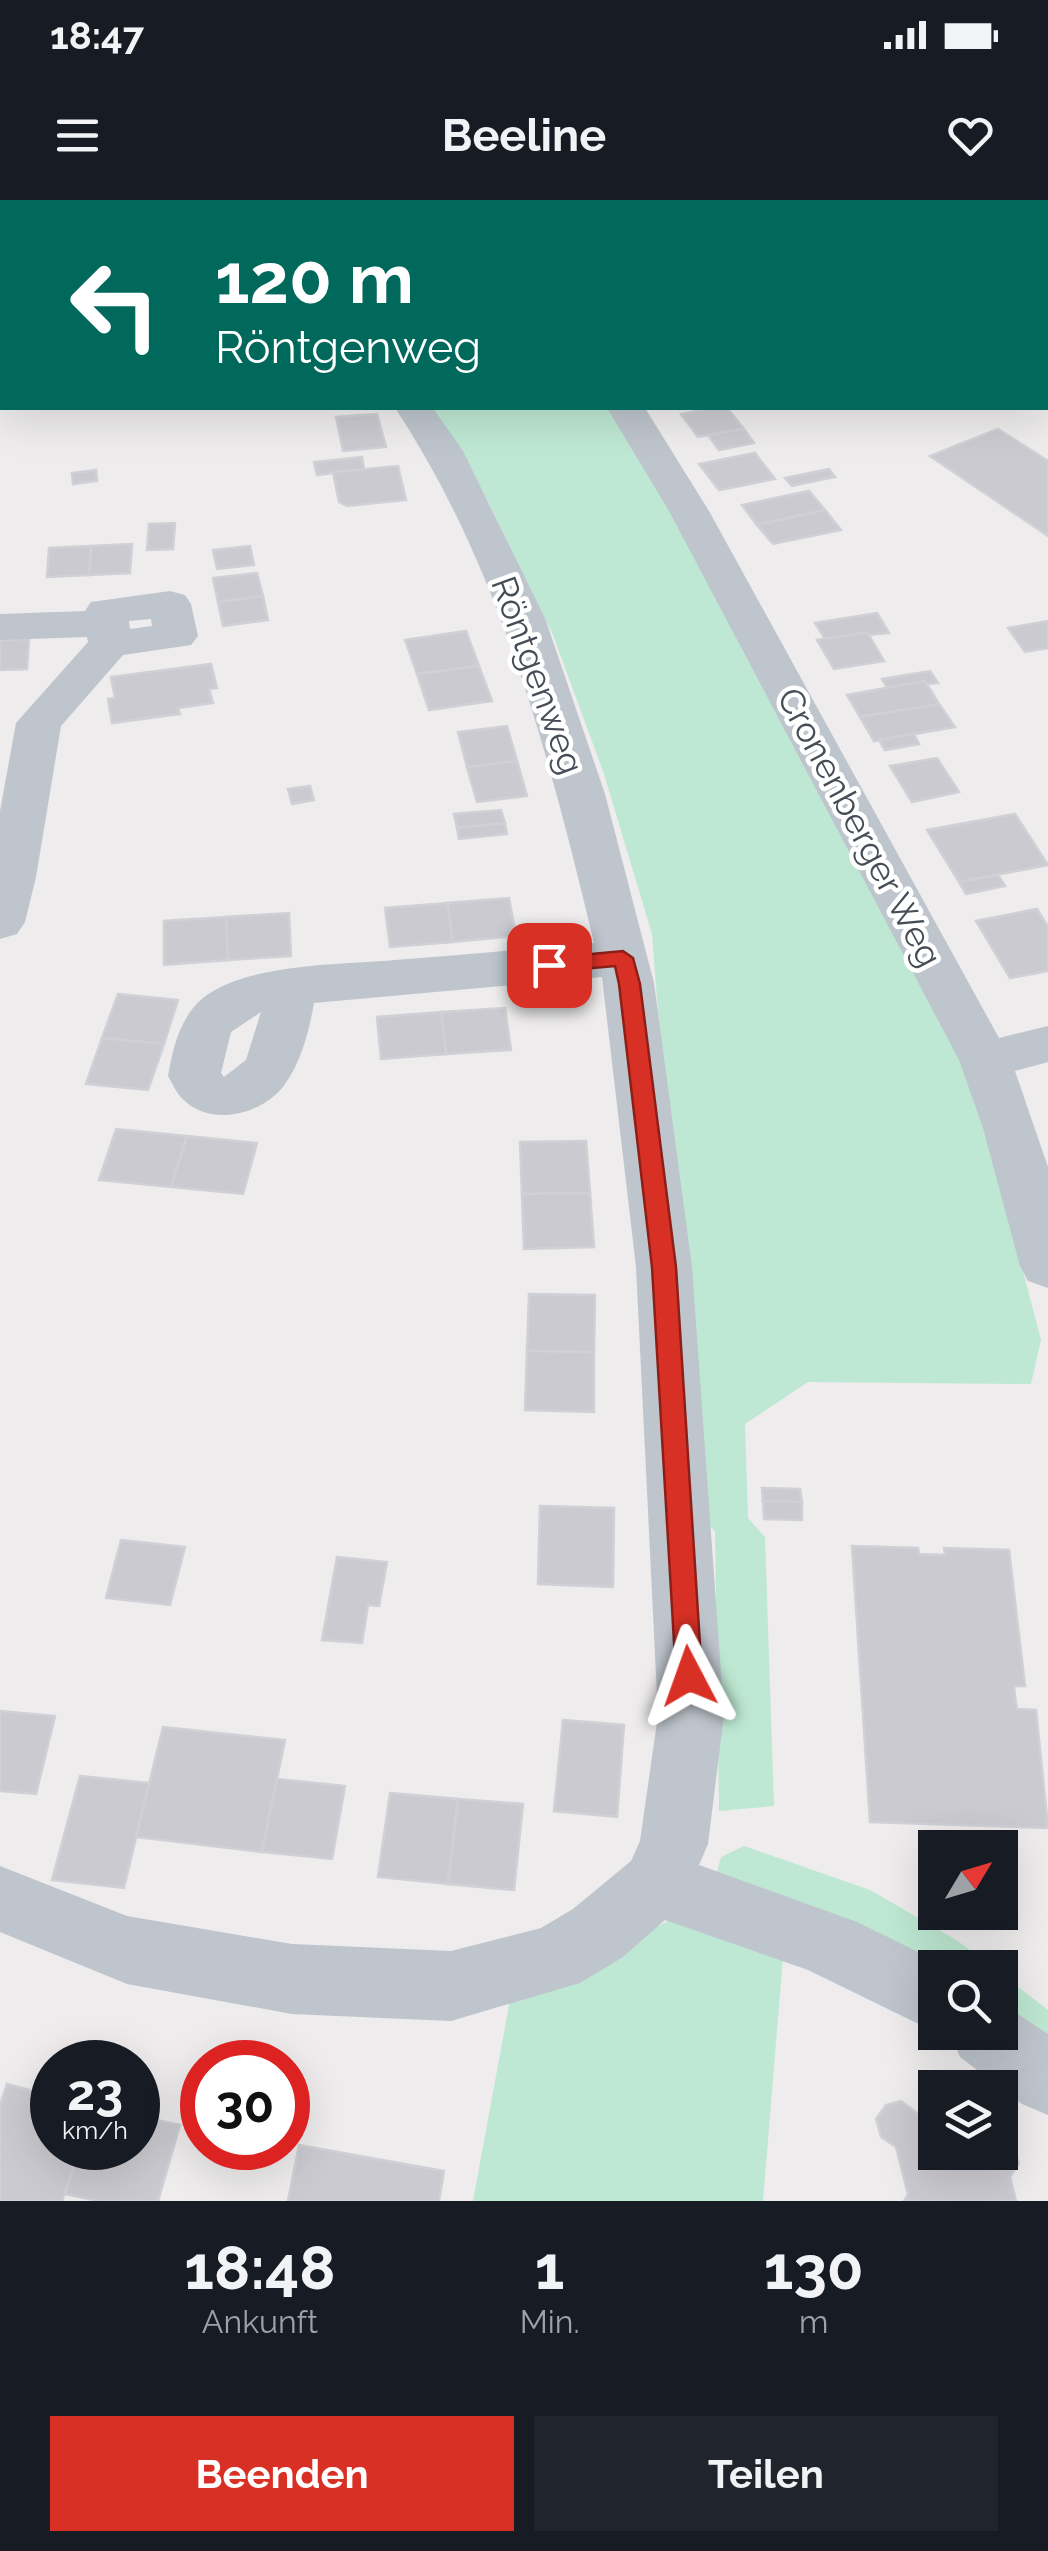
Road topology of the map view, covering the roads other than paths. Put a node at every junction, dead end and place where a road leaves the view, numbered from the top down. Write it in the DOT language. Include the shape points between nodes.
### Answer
graph roads {
  1 [pos="415,410"];
  2 [pos="627,410"];
  3 [pos="0,627"];
  4 [pos="0,922"];
  5 [pos="623,958"];
  6 [pos="291,988"];
  7 [pos="1048,1044"];
  8 [pos="984,1060"];
  9 [pos="1048,1266"];
  10 [pos="655,1884"];
  11 [pos="0,1900"];
  12 [pos="918,1988"];
  13 [pos="1009,2050"];
  14 [pos="1048,2078"];
  1 -- 5 [label="street, Röntgenweg" via="443,451 523,618 582,794"];
  2 -- 8 [label="street, Cronenberger Weg" via="689,512"];
  3 -- 4 [label="street" via="109,633 39,723"];
  5 -- 6 [label="street"];
  5 -- 10 [label="street, Röntgenweg" via="664,1267 691,1716 680,1819"];
  7 -- 8 [label="street"];
  8 -- 9 [label="street, Cronenberger Weg"];
  10 -- 11 [label="street" via="555,1958 452,1986 292,1979 127,1950"];
  10 -- 12 [label="street" via="784,1925 869,1959"];
  13 -- 14 [label="street"];
}
